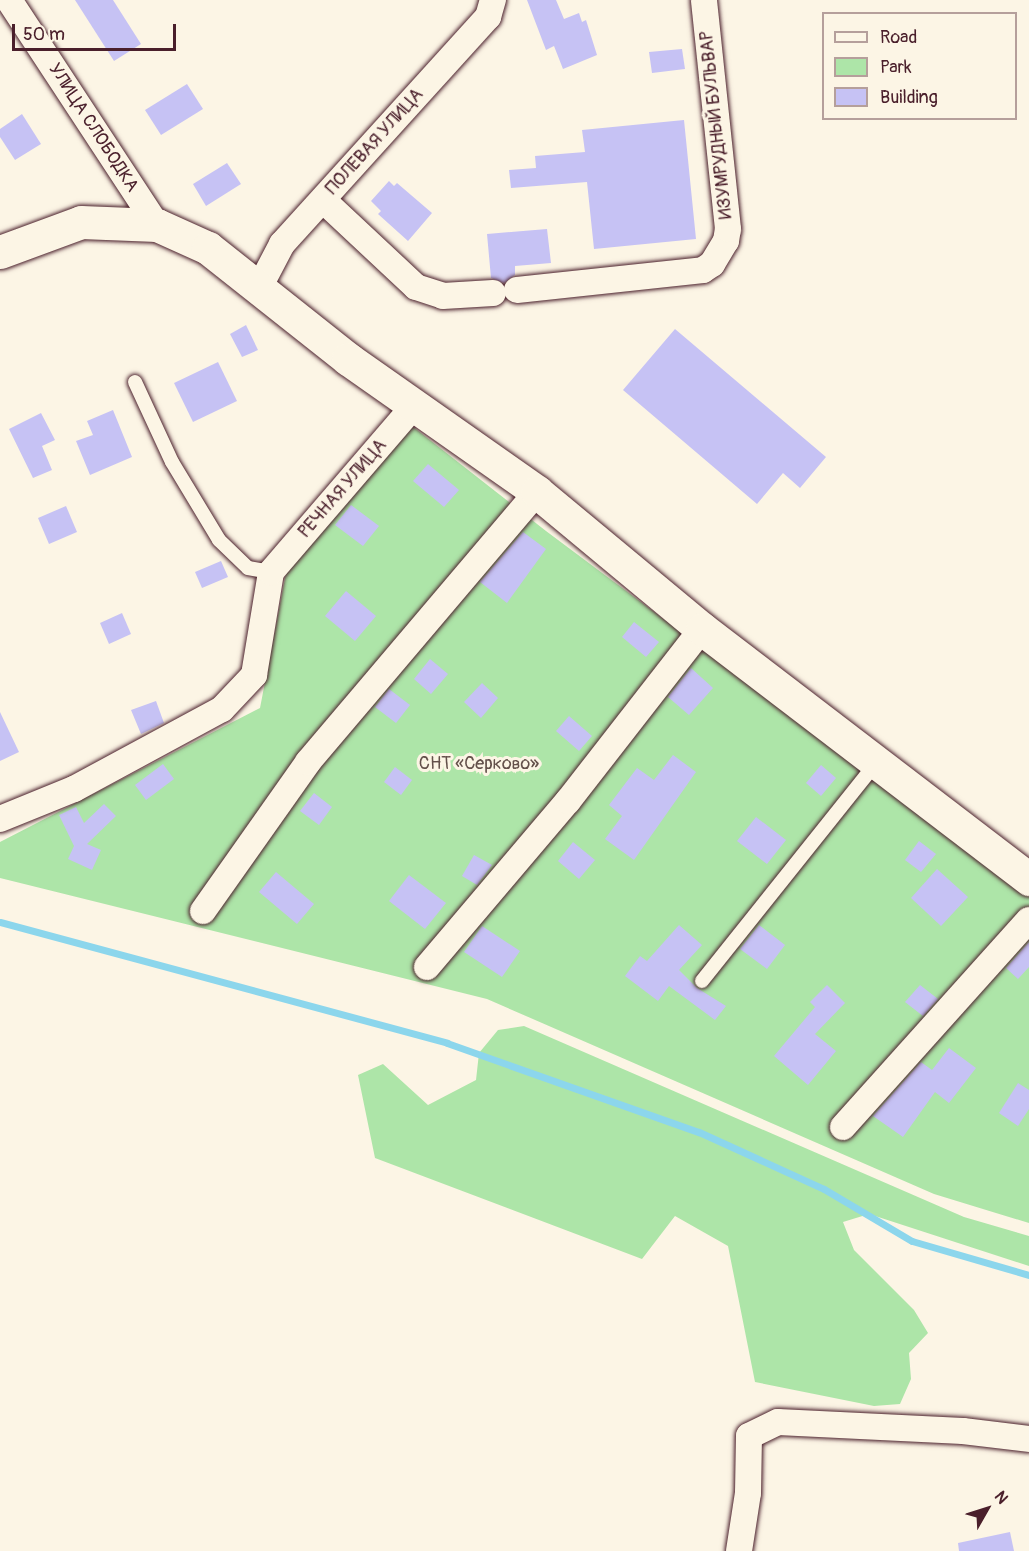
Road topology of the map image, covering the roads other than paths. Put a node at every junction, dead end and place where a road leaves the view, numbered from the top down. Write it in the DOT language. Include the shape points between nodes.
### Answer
graph roads {
  1 [pos="9,0"];
  2 [pos="493,0"];
  3 [pos="704,0"];
  4 [pos="323,200"];
  5 [pos="157,225"];
  6 [pos="0,252"];
  7 [pos="259,288"];
  8 [pos="135,382"];
  9 [pos="414,406"];
  10 [pos="537,492"];
  11 [pos="272,572"];
  12 [pos="702,629"];
  13 [pos="875,764"];
  14 [pos="0,819"];
  15 [pos="1029,879"];
  16 [pos="203,911"];
  17 [pos="1029,920"];
  18 [pos="427,967"];
  19 [pos="702,981"];
  20 [pos="843,1127"];
  21 [pos="1029,1438"];
  22 [pos="739,1551"];
  1 -- 5 [label="street, УЛИЦА СЛОБОДКА"];
  2 -- 4 [label="street, ПОЛЕВАЯ УЛИЦА" via="488,17"];
  3 -- 4 [label="street, ИЗУМРУДНЫЙ БУЛЬВАР" via="728,229 726,241 712,264 703,270 443,296 416,287"];
  4 -- 7 [label="street, ПОЛЕВАЯ УЛИЦА" via="282,244"];
  5 -- 6 [label="main road" via="81,222"];
  5 -- 7 [label="main road" via="208,248"];
  7 -- 9 [label="main road"];
  8 -- 11 [label="lane" via="172,462 219,540 248,568"];
  9 -- 10 [label="main road"];
  9 -- 11 [label="street, РЕЧНАЯ УЛИЦА"];
  10 -- 12 [label="main road"];
  10 -- 16 [label="street" via="308,762"];
  11 -- 14 [label="street" via="254,675 222,709 74,789"];
  12 -- 13 [label="main road"];
  12 -- 18 [label="street" via="568,801"];
  13 -- 15 [label="main road"];
  13 -- 19 [label="lane"];
  17 -- 20 [label="street"];
  21 -- 22 [label="street" via="778,1422 749,1436 748,1493"];
}
